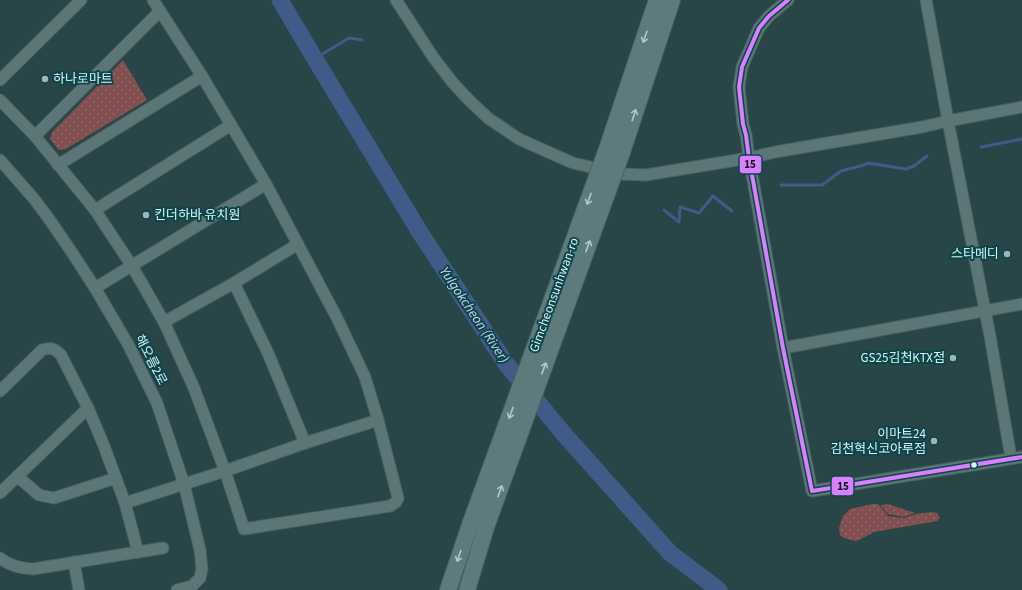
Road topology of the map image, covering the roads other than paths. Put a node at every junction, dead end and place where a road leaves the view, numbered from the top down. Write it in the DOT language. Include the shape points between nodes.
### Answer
graph roads {
  1 [pos="81,0"];
  2 [pos="153,0"];
  3 [pos="396,0"];
  4 [pos="657,0"];
  5 [pos="672,0"];
  6 [pos="788,0"];
  7 [pos="926,0"];
  8 [pos="160,11"];
  9 [pos="202,76"];
  10 [pos="0,80"];
  11 [pos="0,100"];
  12 [pos="1022,107"];
  13 [pos="948,121"];
  14 [pos="232,125"];
  15 [pos="35,136"];
  16 [pos="615,150"];
  17 [pos="749,158"];
  18 [pos="0,160"];
  19 [pos="58,165"];
  20 [pos="266,184"];
  21 [pos="95,210"];
  22 [pos="298,244"];
  23 [pos="132,266"];
  24 [pos="234,283"];
  25 [pos="95,288"];
  26 [pos="1022,304"];
  27 [pos="985,311"];
  28 [pos="164,322"];
  29 [pos="784,348"];
  30 [pos="0,391"];
  31 [pos="88,408"];
  32 [pos="378,420"];
  33 [pos="305,443"];
  34 [pos="1017,458"];
  35 [pos="225,471"];
  36 [pos="17,476"];
  37 [pos="116,478"];
  38 [pos="184,484"];
  39 [pos="0,492"];
  40 [pos="125,503"];
  41 [pos="163,548"];
  42 [pos="138,552"];
  43 [pos="0,558"];
  44 [pos="74,562"];
  45 [pos="79,590"];
  46 [pos="177,590"];
  47 [pos="448,590"];
  48 [pos="467,590"];
  1 -- 10 [label="street"];
  2 -- 8 [label="street"];
  3 -- 17 [label="street" via="433,57 469,100 488,118 519,138 548,152 573,163 621,174 646,175"];
  4 -- 16 [label="highway, Gimcheonsunhwan-ro, one-way"];
  16 -- 5 [label="highway, Gimcheonsunhwan-ro, one-way"];
  6 -- 17 [label="street" via="759,28 742,67 739,87"];
  7 -- 13 [label="street"];
  8 -- 9 [label="street"];
  8 -- 15 [label="street"];
  9 -- 14 [label="street"];
  9 -- 19 [label="street"];
  11 -- 15 [label="street"];
  12 -- 13 [label="street"];
  13 -- 17 [label="street"];
  13 -- 27 [label="street"];
  14 -- 20 [label="street"];
  14 -- 21 [label="street"];
  15 -- 19 [label="street"];
  16 -- 47 [label="highway, Gimcheonsunhwan-ro, one-way, bridge" via="471,522"];
  48 -- 16 [label="highway, Gimcheonsunhwan-ro, one-way, bridge" via="486,527"];
  17 -- 29 [label="street"];
  18 -- 25 [label="street, 해오름2로" via="35,200"];
  19 -- 21 [label="street"];
  20 -- 22 [label="street"];
  20 -- 23 [label="street"];
  21 -- 23 [label="street"];
  22 -- 24 [label="street"];
  22 -- 32 [label="street" via="365,377"];
  23 -- 25 [label="street"];
  23 -- 28 [label="street"];
  24 -- 28 [label="street"];
  24 -- 33 [label="street" via="268,353"];
  25 -- 38 [label="street, 해오름2로" via="129,346 157,403"];
  26 -- 27 [label="street"];
  27 -- 29 [label="street"];
  27 -- 34 [label="street"];
  28 -- 35 [label="street" via="194,388"];
  29 -- 34 [label="street" via="812,491"];
  30 -- 31 [label="street" via="42,350 49,348 61,355"];
  31 -- 36 [label="street"];
  31 -- 37 [label="street"];
  32 -- 33 [label="street"];
  32 -- 35 [label="street" via="398,498 390,506 244,529"];
  33 -- 35 [label="street"];
  35 -- 38 [label="street"];
  36 -- 37 [label="street" via="39,495 54,498"];
  36 -- 39 [label="street"];
  37 -- 40 [label="street"];
  38 -- 40 [label="street"];
  38 -- 46 [label="street, 해오름2로" via="202,569 200,578 192,586"];
  40 -- 42 [label="street"];
  41 -- 42 [label="street"];
  42 -- 44 [label="street"];
  43 -- 44 [label="street" via="18,568 33,569"];
  44 -- 45 [label="street"];
}
